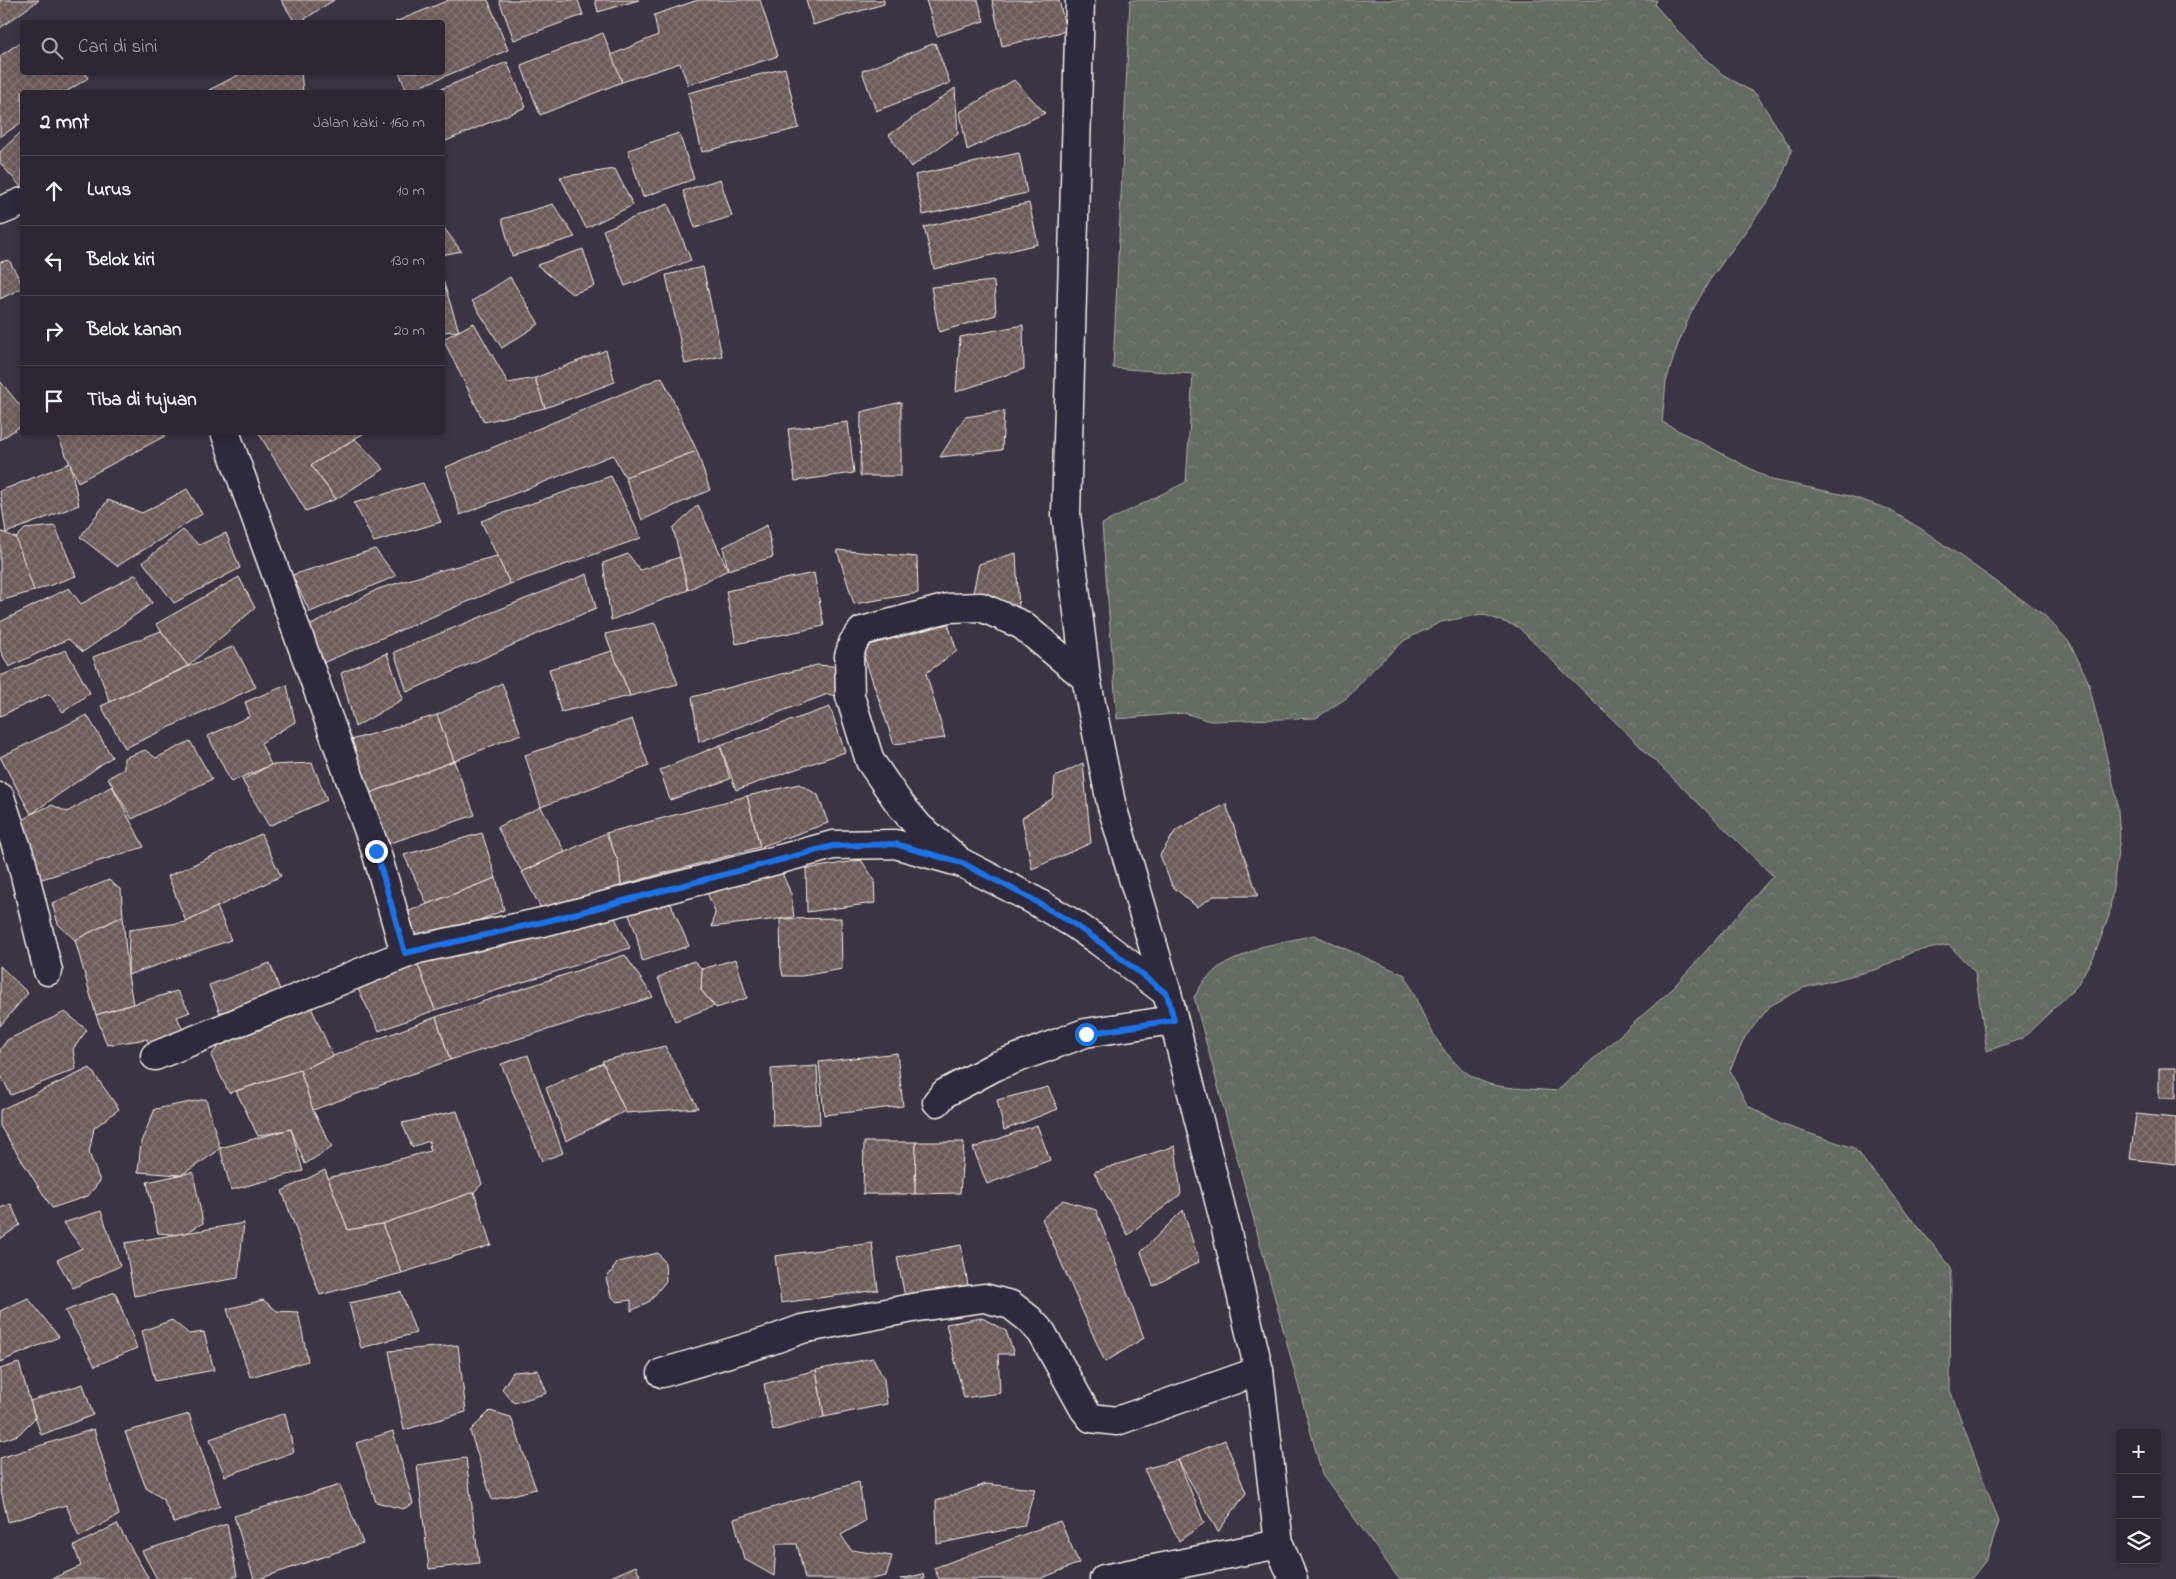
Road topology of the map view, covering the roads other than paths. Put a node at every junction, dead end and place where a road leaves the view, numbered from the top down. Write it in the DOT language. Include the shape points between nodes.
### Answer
graph roads {
  1 [pos="1080,0"];
  2 [pos="20,203"];
  3 [pos="0,211"];
  4 [pos="225,435"];
  5 [pos="1086,678"];
  6 [pos="0,797"];
  7 [pos="962,863"];
  8 [pos="405,953"];
  9 [pos="48,971"];
  10 [pos="1167,994"];
  11 [pos="1174,1020"];
  12 [pos="155,1056"];
  13 [pos="937,1102"];
  14 [pos="1259,1371"];
  15 [pos="662,1373"];
  16 [pos="1279,1544"];
  17 [pos="1104,1579"];
  18 [pos="1293,1579"];
  1 -- 5 [label="street" via="1066,514"];
  2 -- 3 [label="street"];
  4 -- 8 [label="street" via="376,851"];
  5 -- 7 [label="street" via="1022,625 981,607 948,608 862,631 853,643 849,656 850,696 870,761 919,828"];
  5 -- 10 [label="street" via="1111,802"];
  6 -- 9 [label="street" via="22,863"];
  7 -- 8 [label="street" via="895,844 833,846 547,921"];
  7 -- 10 [label="street" via="1074,924"];
  8 -- 12 [label="street"];
  10 -- 11 [label="street"];
  11 -- 13 [label="street" via="1086,1034 996,1066 944,1093"];
  11 -- 14 [label="street"];
  14 -- 15 [label="street" via="1117,1421 1091,1418 1042,1333 1030,1319 1011,1305 984,1298 802,1329"];
  14 -- 16 [label="street"];
  16 -- 17 [label="street"];
  16 -- 18 [label="street"];
}
